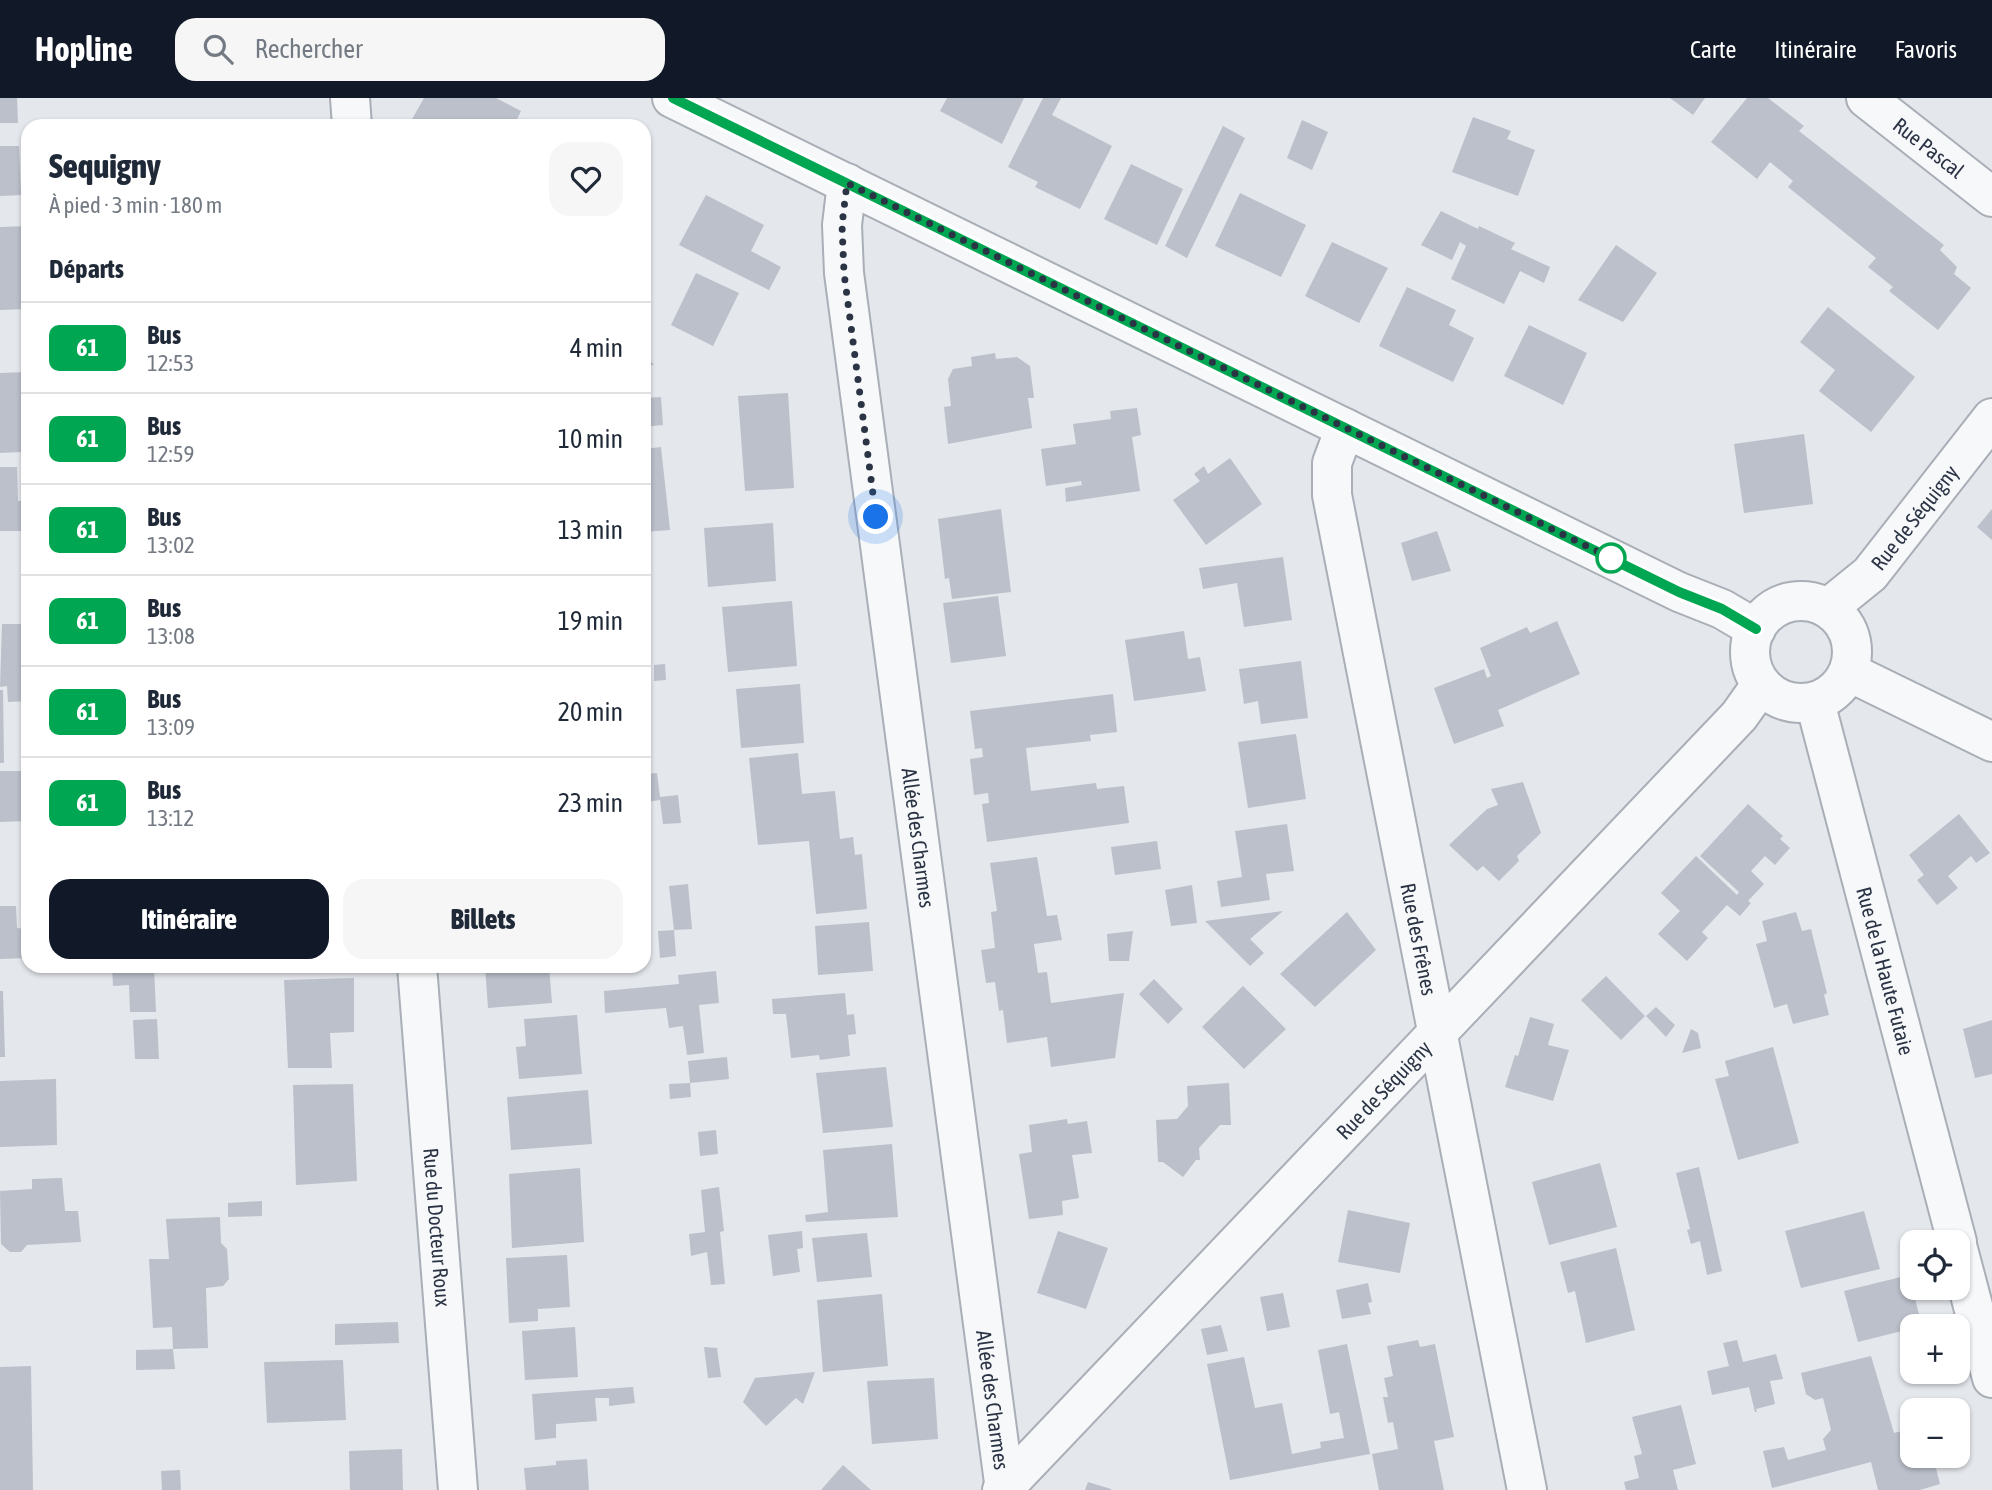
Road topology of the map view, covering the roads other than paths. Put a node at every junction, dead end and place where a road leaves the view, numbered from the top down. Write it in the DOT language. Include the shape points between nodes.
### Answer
graph roads {
  1 [pos="350,98"];
  2 [pos="673,98"];
  3 [pos="1866,98"];
  4 [pos="352,119"];
  5 [pos="847,183"];
  6 [pos="1992,197"];
  7 [pos="1992,418"];
  8 [pos="1345,428"];
  9 [pos="1828,608"];
  10 [pos="1756,629"];
  11 [pos="1849,671"];
  12 [pos="1762,685"];
  13 [pos="1815,702"];
  14 [pos="1992,743"];
  15 [pos="418,973"];
  16 [pos="1437,1032"];
  17 [pos="1954,1230"];
  18 [pos="1970,1295"];
  19 [pos="1992,1378"];
  20 [pos="1004,1489"];
  21 [pos="458,1490"];
  22 [pos="1527,1490"];
  1 -- 4 [label="street"];
  2 -- 5 [label="street"];
  3 -- 6 [label="street, Rue Pascal"];
  5 -- 8 [label="street"];
  5 -- 20 [label="street, Allée des Charmes" via="842,225 844,273"];
  7 -- 9 [label="street, Rue de Séquigny" via="1870,574"];
  8 -- 10 [label="street"];
  8 -- 16 [label="street, Rue des Frênes" via="1332,463 1332,495"];
  9 -- 10 [label="street" via="1795,601 1766,615"];
  9 -- 11 [label="street" via="1842,620 1850,636 1853,654"];
  10 -- 12 [label="street" via="1750,657"];
  11 -- 13 [label="street" via="1835,691"];
  11 -- 14 [label="street"];
  12 -- 13 [label="street" via="1795,704"];
  12 -- 16 [label="street, Rue de Séquigny" via="1739,716"];
  13 -- 17 [label="street, Rue de la Haute Futaie"];
  15 -- 21 [label="street, Rue du Docteur Roux"];
  16 -- 20 [label="street, Rue de Séquigny"];
  16 -- 22 [label="street, Rue des Frênes"];
  18 -- 19 [label="street"];
}
